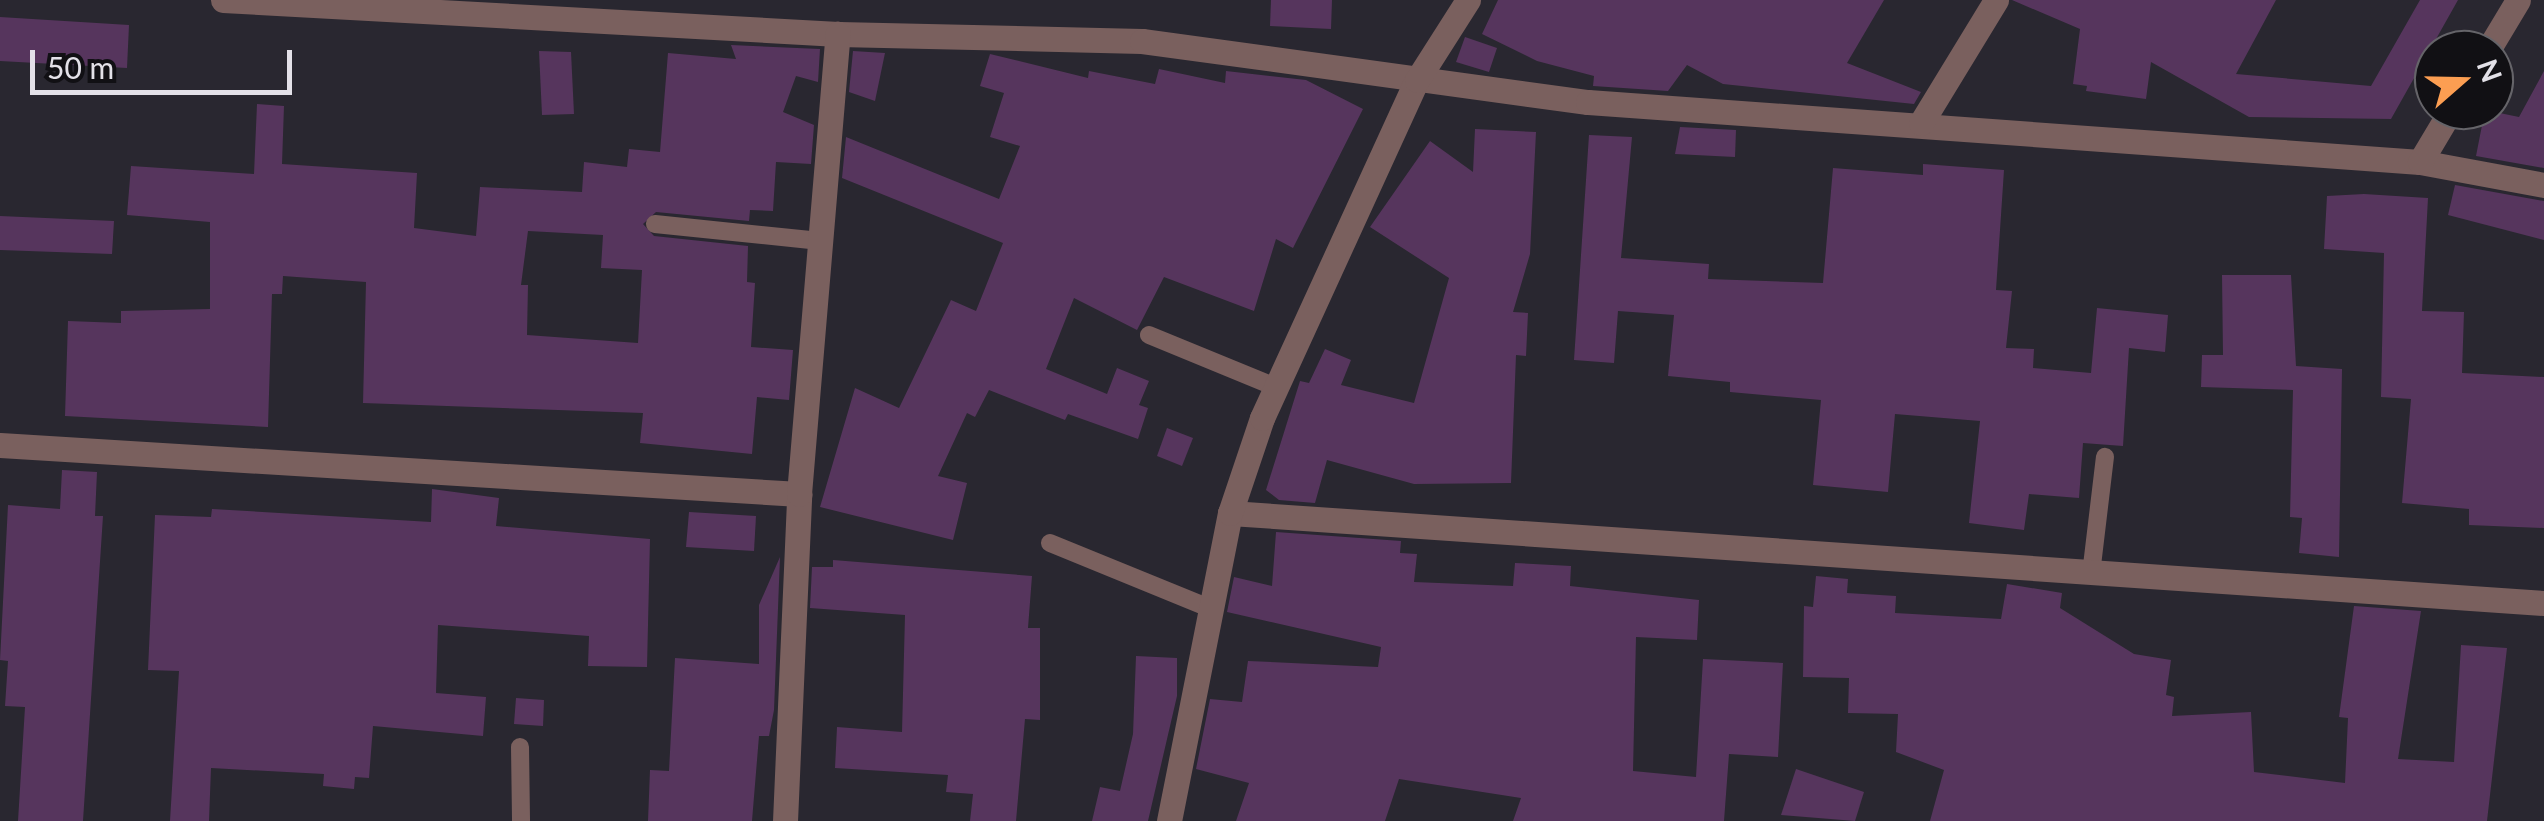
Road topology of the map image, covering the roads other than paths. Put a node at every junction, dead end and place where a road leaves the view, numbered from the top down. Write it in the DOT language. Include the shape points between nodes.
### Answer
graph roads {
  1 [pos="223,0"];
  2 [pos="1468,0"];
  3 [pos="1996,0"];
  4 [pos="2518,0"];
  5 [pos="2500,30"];
  6 [pos="838,34"];
  7 [pos="1417,80"];
  8 [pos="1921,123"];
  9 [pos="2440,130"];
  10 [pos="2420,162"];
  11 [pos="2544,185"];
  12 [pos="655,224"];
  13 [pos="820,241"];
  14 [pos="1149,335"];
  15 [pos="1276,387"];
  16 [pos="0,445"];
  17 [pos="2105,457"];
  18 [pos="799,494"];
  19 [pos="1230,514"];
  20 [pos="1050,542"];
  21 [pos="2091,574"];
  22 [pos="2544,603"];
  23 [pos="1212,609"];
  24 [pos="520,747"];
  25 [pos="521,821"];
  26 [pos="784,821"];
  27 [pos="1169,821"];
  1 -- 6 [label="street"];
  2 -- 7 [label="street"];
  3 -- 8 [label="street"];
  4 -- 5 [label="street"];
  6 -- 7 [label="street" via="1142,41"];
  6 -- 13 [label="street"];
  7 -- 8 [label="street" via="1588,102"];
  7 -- 15 [label="street"];
  8 -- 10 [label="street"];
  9 -- 10 [label="street"];
  10 -- 11 [label="street"];
  12 -- 13 [label="lane"];
  13 -- 18 [label="street"];
  14 -- 15 [label="lane"];
  15 -- 19 [label="street"];
  16 -- 18 [label="street"];
  17 -- 21 [label="lane"];
  18 -- 26 [label="street"];
  19 -- 21 [label="street"];
  19 -- 23 [label="street"];
  20 -- 23 [label="lane"];
  21 -- 22 [label="street"];
  23 -- 27 [label="street"];
  24 -- 25 [label="lane"];
}
